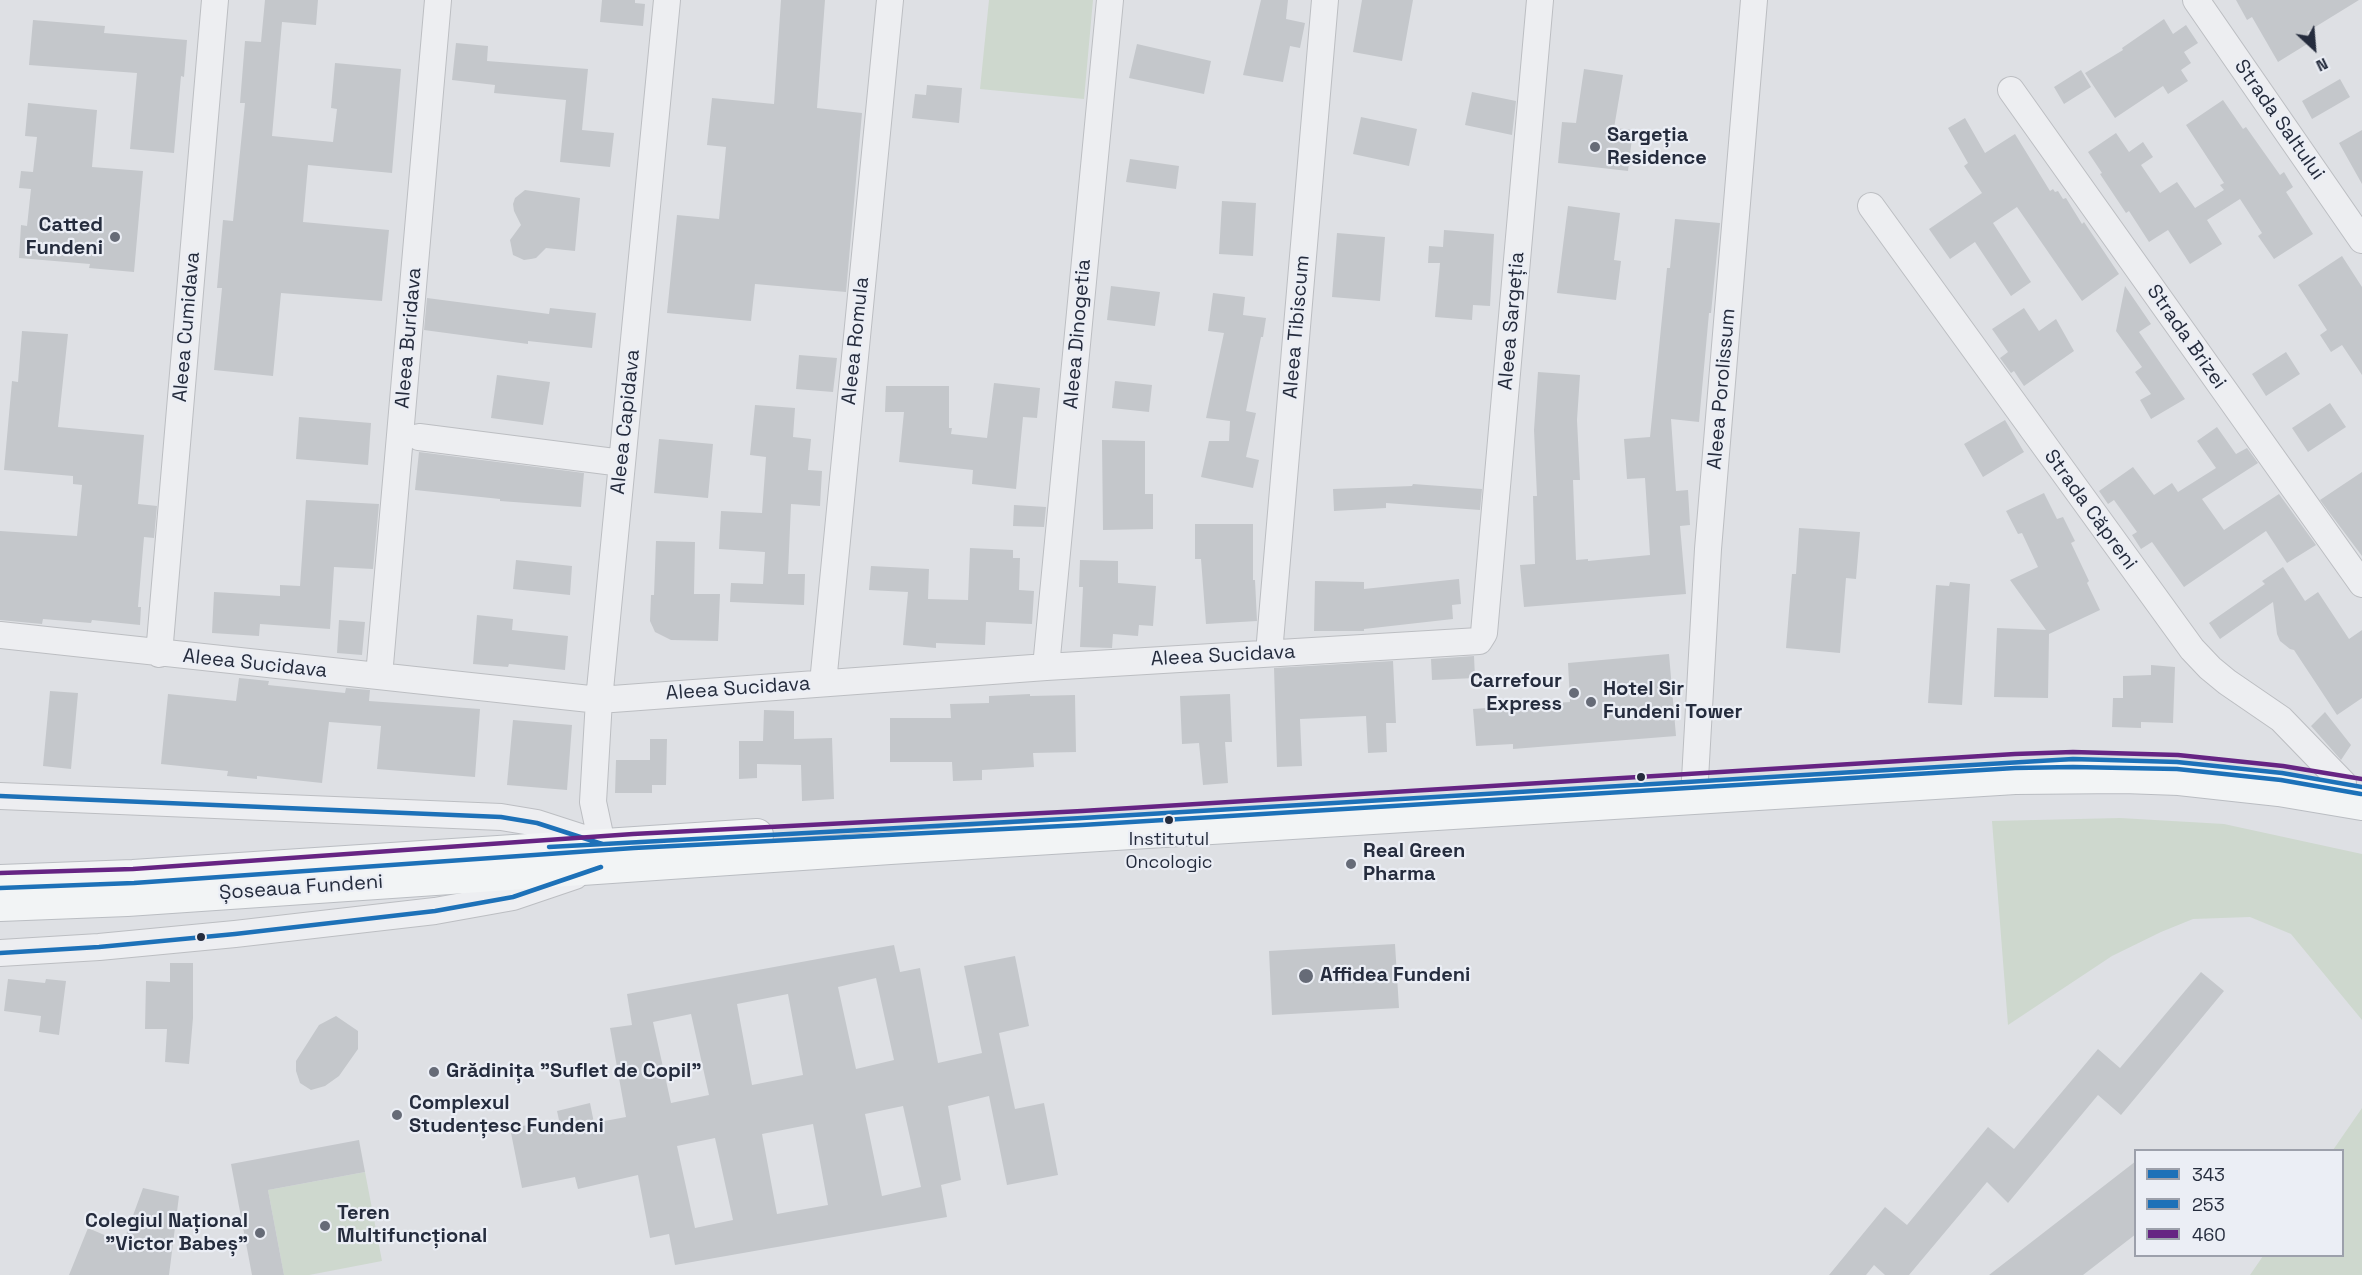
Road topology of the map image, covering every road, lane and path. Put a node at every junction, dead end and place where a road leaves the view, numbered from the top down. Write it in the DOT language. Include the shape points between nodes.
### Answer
graph roads {
  1 [pos="215,0"];
  2 [pos="438,0"];
  3 [pos="667,0"];
  4 [pos="890,0"];
  5 [pos="1110,0"];
  6 [pos="1325,0"];
  7 [pos="1540,0"];
  8 [pos="1754,0"];
  9 [pos="2196,0"];
  10 [pos="2011,90"];
  11 [pos="1871,206"];
  12 [pos="2362,240"];
  13 [pos="419,437"];
  14 [pos="622,462"];
  15 [pos="2362,584"];
  16 [pos="0,635"];
  17 [pos="1479,641"];
  18 [pos="1269,653"];
  19 [pos="159,654"];
  20 [pos="1046,667"];
  21 [pos="379,676"];
  22 [pos="823,683"];
  23 [pos="599,700"];
  24 [pos="1695,779"];
  25 [pos="2356,791"];
  26 [pos="0,796"];
  27 [pos="601,855"];
  28 [pos="550,859"];
  29 [pos="0,881"];
  30 [pos="0,905"];
  31 [pos="0,953"];
  1 -- 19 [label="street, Aleea Cumidava"];
  2 -- 21 [label="street, Aleea Buridava"];
  3 -- 14 [label="street, Aleea Capidava"];
  4 -- 22 [label="street, Aleea Romula"];
  5 -- 20 [label="street, Aleea Dinogetia"];
  6 -- 18 [label="street, Aleea Tibiscum"];
  7 -- 17 [label="street, Aleea Sargeția" via="1484,633"];
  8 -- 24 [label="street, Aleea Porolissum" via="1705,592"];
  9 -- 12 [label="street, Strada Saltului"];
  10 -- 15 [label="street, Strada Brizei"];
  11 -- 25 [label="street, Strada Căpreni" via="2192,649 2210,668 2289,726"];
  13 -- 14 [label="street"];
  14 -- 23 [label="street, Aleea Capidava"];
  16 -- 19 [label="street, Aleea Sucidava"];
  17 -- 18 [label="street, Aleea Sucidava"];
  18 -- 20 [label="street, Aleea Sucidava"];
  19 -- 21 [label="street, Aleea Sucidava"];
  20 -- 22 [label="street, Aleea Sucidava"];
  21 -- 23 [label="street, Aleea Sucidava"];
  22 -- 23 [label="street, Aleea Sucidava"];
  23 -- 27 [label="street, Aleea Capidava" via="593,802"];
  24 -- 25 [label="main road, Șoseaua Fundeni" via="2073,759 2177,762 2282,773"];
  24 -- 27 [label="main road, Șoseaua Fundeni" via="1082,818"];
  25 -- 27 [label="main road, Șoseaua Fundeni" via="2279,790 2178,779 2015,778"];
  26 -- 27 [label="street, Șoseaua Fundeni" via="501,817 537,823"];
  27 -- 28 [label="main road, Șoseaua Fundeni"];
  27 -- 31 [label="street, Șoseaua Fundeni" via="513,897 435,912 99,947"];
  28 -- 29 [label="main road, Șoseaua Fundeni"];
  28 -- 30 [label="main road, Șoseaua Fundeni" via="115,900"];
}
